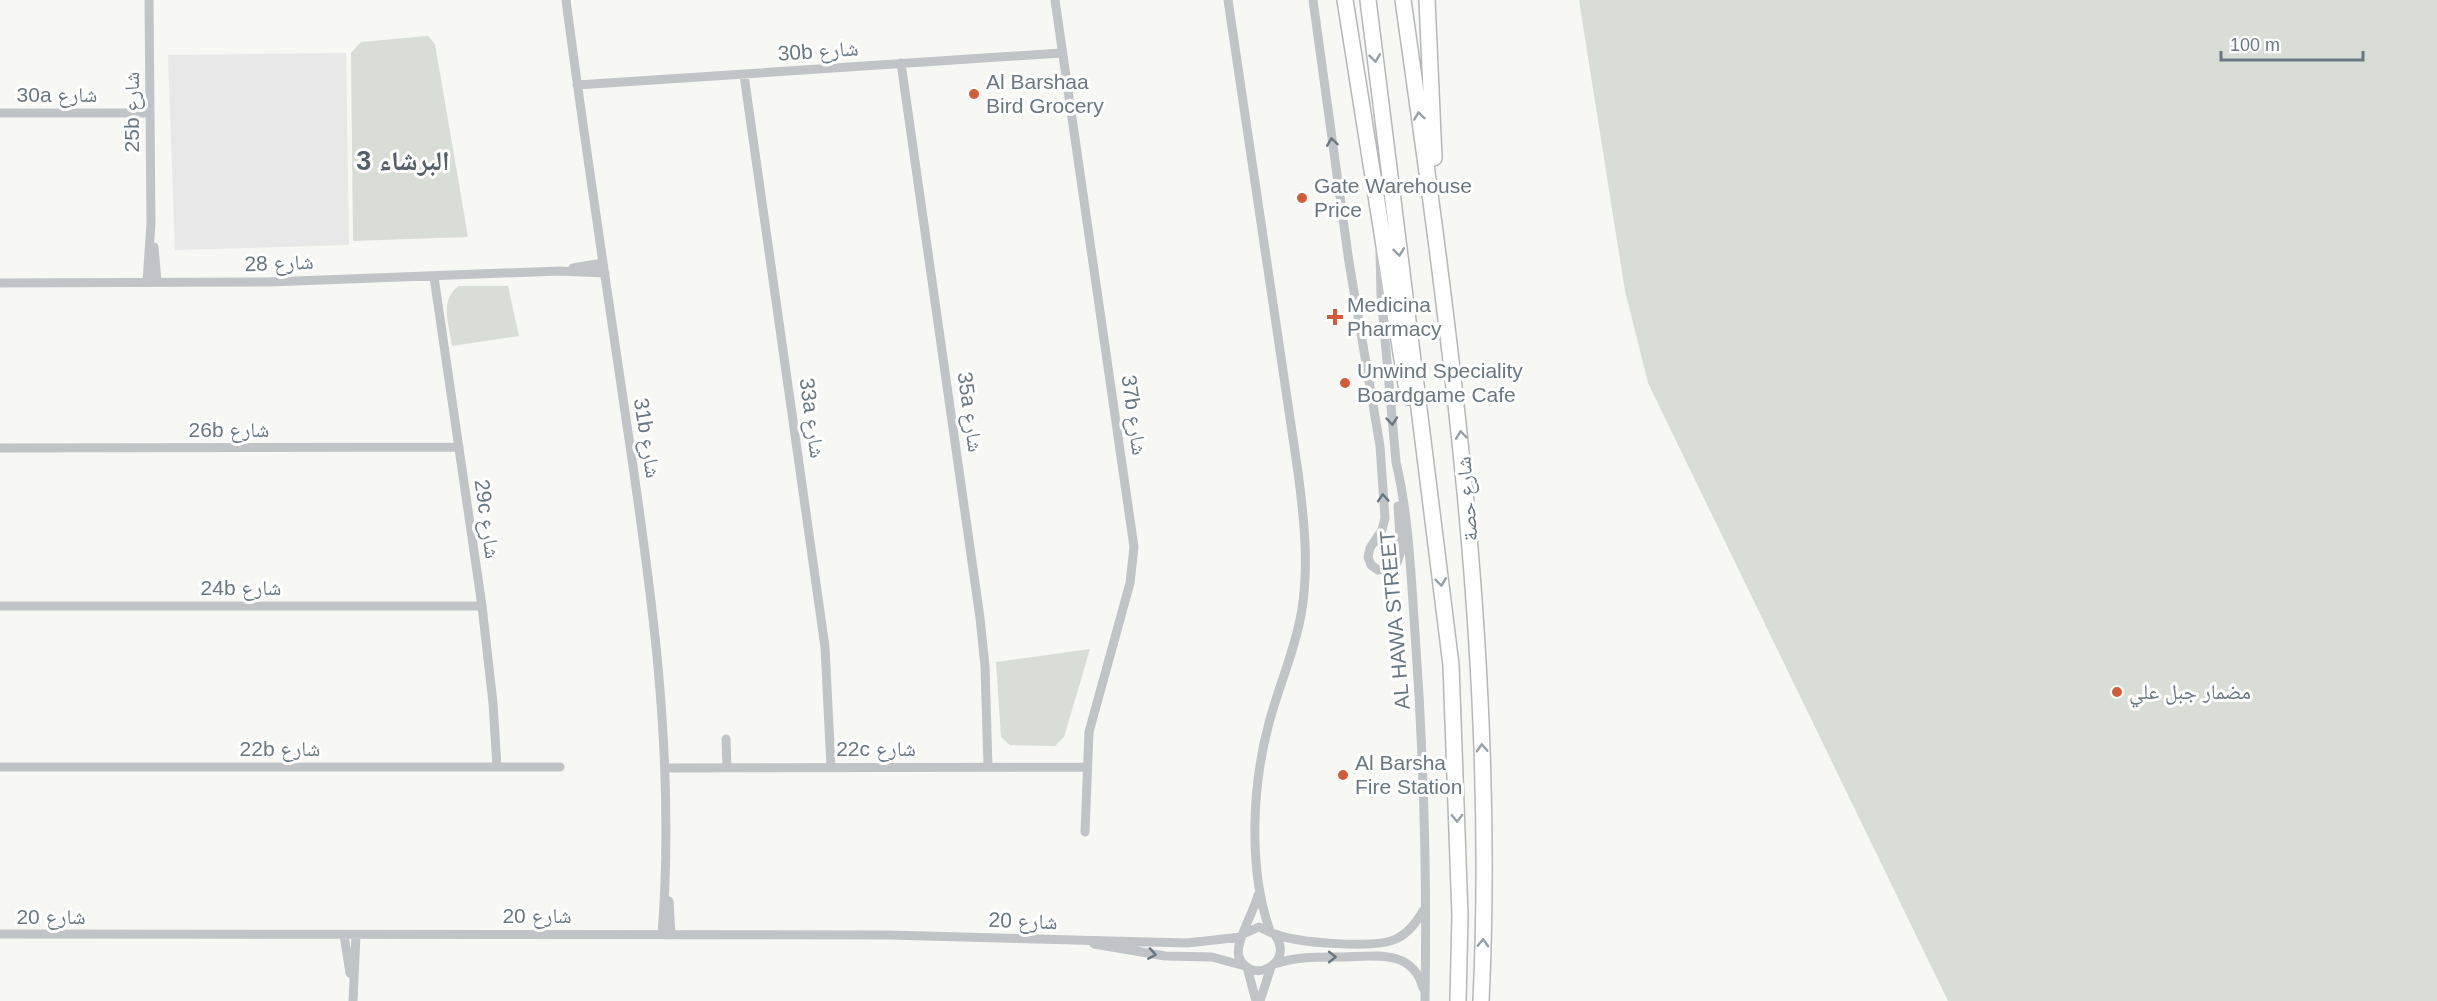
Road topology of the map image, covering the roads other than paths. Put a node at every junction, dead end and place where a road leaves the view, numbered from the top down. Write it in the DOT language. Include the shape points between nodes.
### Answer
graph roads {
  1 [pos="149,0"];
  2 [pos="566,0"];
  3 [pos="1055,0"];
  4 [pos="1228,0"];
  5 [pos="1313,0"];
  6 [pos="1345,0"];
  7 [pos="1368,0"];
  8 [pos="1403,0"];
  9 [pos="1427,0"];
  10 [pos="1061,53"];
  11 [pos="901,63"];
  12 [pos="744,75"];
  13 [pos="577,85"];
  14 [pos="0,113"];
  15 [pos="150,113"];
  16 [pos="1433,215"];
  17 [pos="1384,237"];
  18 [pos="603,263"];
  19 [pos="559,271"];
  20 [pos="605,273"];
  21 [pos="434,277"];
  22 [pos="152,282"];
  23 [pos="0,283"];
  24 [pos="459,447"];
  25 [pos="0,448"];
  26 [pos="1396,462"];
  27 [pos="1433,524"];
  28 [pos="0,606"];
  29 [pos="482,606"];
  30 [pos="726,739"];
  31 [pos="0,767"];
  32 [pos="497,767"];
  33 [pos="560,767"];
  34 [pos="831,767"];
  35 [pos="988,767"];
  36 [pos="1086,767"];
  37 [pos="666,768"];
  38 [pos="727,768"];
  39 [pos="1085,832"];
  40 [pos="1259,890"];
  41 [pos="1425,908"];
  42 [pos="1272,932"];
  43 [pos="0,934"];
  44 [pos="344,935"];
  45 [pos="356,935"];
  46 [pos="666,935"];
  47 [pos="1242,936"];
  48 [pos="1073,941"];
  49 [pos="1246,966"];
  50 [pos="1273,966"];
  51 [pos="352,987"];
  52 [pos="352,1001"];
  53 [pos="1258,1001"];
  54 [pos="1425,1001"];
  55 [pos="1458,1001"];
  56 [pos="1481,1001"];
  1 -- 15 [label="street, 25b شارع"];
  2 -- 13 [label="street, 31b شارع"];
  3 -- 10 [label="street, 37b شارع"];
  4 -- 40 [label="street" via="1298,472 1306,562 1299,626 1260,765 1256,819"];
  26 -- 5 [label="street, one-way" via="1401,551 1394,567 1383,571 1374,568 1368,557 1385,518 1377,421 1349,262"];
  6 -- 17 [label="main road, شارع حصة"];
  7 -- 27 [label="main road, شارع حصة, one-way"];
  16 -- 8 [label="main road, شارع حصة, one-way"];
  9 -- 16 [label="main road"];
  10 -- 11 [label="street, 30b شارع"];
  10 -- 36 [label="street, 37b شارع" via="1134,547 1130,583 1092,714"];
  11 -- 12 [label="street, 30b شارع"];
  11 -- 35 [label="street, 35a شارع" via="980,618"];
  12 -- 13 [label="street, 30b شارع"];
  12 -- 34 [label="street, 33a شارع" via="825,647"];
  13 -- 18 [label="street, 31b شارع"];
  14 -- 15 [label="street, 30a شارع"];
  15 -- 22 [label="street, 25b شارع"];
  56 -- 16 [label="main road, شارع حصة, one-way" via="1484,792 1473,569 1460,426"];
  17 -- 26 [label="street, AL HAWA STREET, one-way" via="1379,258"];
  17 -- 27 [label="main road, شارع حصة" via="1418,461"];
  18 -- 19 [label="street, شارع 28"];
  18 -- 20 [label="street, 31b شارع"];
  19 -- 20 [label="street, شارع 28"];
  19 -- 21 [label="street, شارع 28"];
  20 -- 37 [label="street, 31b شارع" via="644,538"];
  21 -- 22 [label="street, شارع 28"];
  21 -- 24 [label="street, 29c شارع"];
  22 -- 23 [label="street, شارع 28"];
  24 -- 25 [label="street, 26b شارع"];
  24 -- 29 [label="street, 29c شارع"];
  26 -- 41 [label="street, AL HAWA STREET" via="1411,577 1424,746"];
  27 -- 55 [label="main road, شارع حصة, one-way" via="1451,664 1460,916"];
  28 -- 29 [label="street, 24b شارع"];
  29 -- 32 [label="street, 29c شارع"];
  30 -- 38 [label="street"];
  31 -- 32 [label="street, 22b شارع"];
  32 -- 33 [label="street, 22b شارع"];
  34 -- 35 [label="street, 22c شارع"];
  34 -- 38 [label="street, 22c شارع"];
  35 -- 36 [label="street, 22c شارع"];
  36 -- 39 [label="street, 37b شارع"];
  37 -- 38 [label="street, 22c شارع"];
  37 -- 46 [label="street, 31b شارع"];
  40 -- 42 [label="street"];
  40 -- 47 [label="street"];
  41 -- 42 [label="street" via="1409,930 1383,943 1304,942"];
  41 -- 54 [label="street, AL HAWA STREET"];
  42 -- 47 [label="street" via="1259,927"];
  42 -- 50 [label="street" via="1280,952"];
  43 -- 44 [label="street, شارع 20"];
  44 -- 45 [label="street, شارع 20"];
  44 -- 51 [label="street"];
  45 -- 46 [label="street, شارع 20"];
  45 -- 51 [label="street"];
  46 -- 48 [label="street, شارع 20" via="889,935"];
  47 -- 48 [label="street, شارع 20" via="1202,943"];
  47 -- 49 [label="street" via="1237,950"];
  48 -- 49 [label="street, شارع 20, one-way" via="1154,954 1212,957"];
  49 -- 50 [label="street" via="1258,971"];
  49 -- 53 [label="street"];
  50 -- 53 [label="street"];
  50 -- 54 [label="street, one-way" via="1303,957 1386,956 1414,970"];
  51 -- 52 [label="street"];
}
